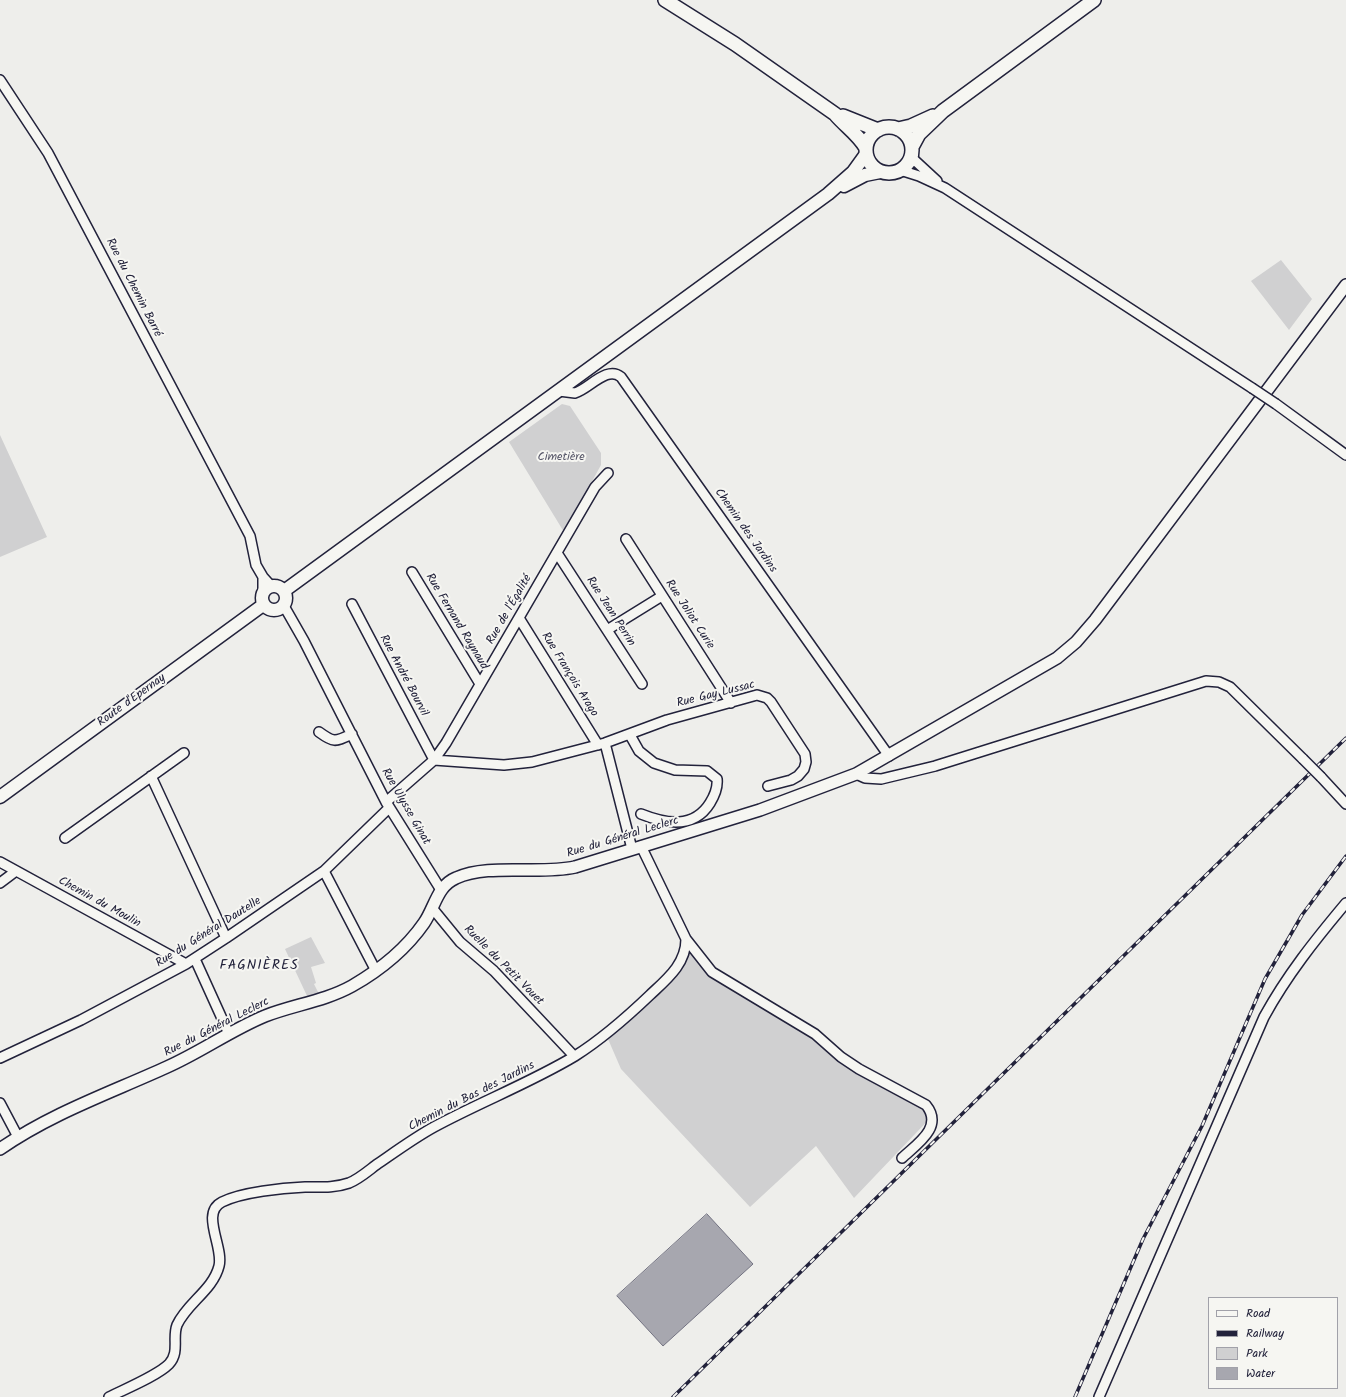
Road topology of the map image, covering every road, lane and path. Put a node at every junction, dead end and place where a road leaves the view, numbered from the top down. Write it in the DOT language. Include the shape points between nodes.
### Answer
graph roads {
  1 [pos="665,0"];
  2 [pos="1094,0"];
  3 [pos="0,80"];
  4 [pos="943,111"];
  5 [pos="835,114"];
  6 [pos="898,129"];
  7 [pos="878,130"];
  8 [pos="866,151"];
  9 [pos="911,152"];
  10 [pos="900,170"];
  11 [pos="880,172"];
  12 [pos="945,188"];
  13 [pos="828,194"];
  14 [pos="1346,286"];
  15 [pos="559,390"];
  16 [pos="1346,455"];
  17 [pos="608,473"];
  18 [pos="626,539"];
  19 [pos="557,553"];
  20 [pos="412,572"];
  21 [pos="267,590"];
  22 [pos="284,591"];
  23 [pos="662,596"];
  24 [pos="352,604"];
  25 [pos="263,605"];
  26 [pos="284,606"];
  27 [pos="519,618"];
  28 [pos="607,630"];
  29 [pos="480,684"];
  30 [pos="642,684"];
  31 [pos="731,703"];
  32 [pos="319,732"];
  33 [pos="352,734"];
  34 [pos="630,735"];
  35 [pos="602,744"];
  36 [pos="184,753"];
  37 [pos="889,756"];
  38 [pos="434,760"];
  39 [pos="856,774"];
  40 [pos="152,776"];
  41 [pos="768,786"];
  42 [pos="0,797"];
  43 [pos="1346,804"];
  44 [pos="387,805"];
  45 [pos="641,814"];
  46 [pos="65,838"];
  47 [pos="637,848"];
  48 [pos="0,862"];
  49 [pos="16,871"];
  50 [pos="324,871"];
  51 [pos="0,883"];
  52 [pos="441,890"];
  53 [pos="1346,903"];
  54 [pos="433,908"];
  55 [pos="226,938"];
  56 [pos="686,939"];
  57 [pos="195,959"];
  58 [pos="186,964"];
  59 [pos="376,971"];
  60 [pos="228,1034"];
  61 [pos="574,1056"];
  62 [pos="0,1058"];
  63 [pos="0,1103"];
  64 [pos="18,1137"];
  65 [pos="0,1149"];
  66 [pos="902,1158"];
  67 [pos="109,1397"];
  68 [pos="1099,1397"];
  1 -- 5 [label="main road" via="730,41"];
  2 -- 4 [label="main road"];
  3 -- 21 [label="street, Rue du Chemin Barré" via="48,153 250,536 256,565"];
  4 -- 6 [label="main road" via="911,126"];
  4 -- 9 [label="main road" via="919,134"];
  5 -- 7 [label="main road"];
  5 -- 8 [label="main road" via="856,133"];
  6 -- 7 [label="main road"];
  6 -- 9 [label="main road" via="907,136"];
  7 -- 8 [label="main road" via="872,134"];
  8 -- 11 [label="main road" via="869,162"];
  8 -- 13 [label="main road" via="853,172"];
  9 -- 10 [label="main road" via="908,162"];
  9 -- 12 [label="street"];
  10 -- 11 [label="main road"];
  10 -- 12 [label="street"];
  11 -- 13 [label="main road" via="856,179"];
  12 -- 16 [label="street, bridge" via="1252,388"];
  13 -- 15 [label="main road"];
  14 -- 37 [label="street, Rue du Général Leclerc" via="1080,638 1039,670"];
  15 -- 22 [label="main road"];
  15 -- 37 [label="street, Chemin des Jardins" via="575,393 609,373 621,377"];
  17 -- 19 [label="street, Rue de l'Égalité" via="594,487"];
  18 -- 23 [label="street, Rue Joliot Curie"];
  19 -- 27 [label="street, Rue de l'Égalité"];
  19 -- 28 [label="street, Rue Jean Perrin"];
  20 -- 29 [label="street, Rue Fernand Raynaud"];
  21 -- 22 [label="main road"];
  21 -- 25 [label="main road" via="261,601"];
  22 -- 26 [label="main road"];
  23 -- 28 [label="street"];
  23 -- 31 [label="street, Rue Joliot Curie"];
  24 -- 38 [label="street, Rue André Bourvil"];
  25 -- 26 [label="main road" via="273,610"];
  25 -- 42 [label="main road, Route d'Epernay"];
  26 -- 33 [label="street, Rue Ulysse Ginat"];
  27 -- 29 [label="street, Rue de l'Égalité"];
  27 -- 35 [label="street, Rue François Arago"];
  28 -- 30 [label="street, Rue Jean Perrin"];
  29 -- 38 [label="street, Rue de l'Égalité"];
  31 -- 34 [label="street, Rue Gay Lussac" via="667,720"];
  31 -- 41 [label="street, Rue Gay Lussac" via="757,695 767,698 805,754 804,769 798,776"];
  32 -- 33 [label="street" via="334,741"];
  33 -- 44 [label="street, Rue Ulysse Ginat"];
  34 -- 35 [label="street, Rue Gay Lussac"];
  34 -- 45 [label="street" via="640,751 654,763 674,770 707,771 717,779 717,788 712,800 693,819 670,823"];
  35 -- 38 [label="street" via="520,764 489,765"];
  35 -- 47 [label="street, Rue François Arago"];
  36 -- 40 [label="street"];
  37 -- 39 [label="street, Rue du Général Leclerc"];
  38 -- 44 [label="street, Rue du Général Dautelle"];
  39 -- 43 [label="street, bridge" via="865,778 881,779 935,766 1206,681 1220,682 1230,687"];
  39 -- 47 [label="street, Rue du Général Leclerc" via="760,810"];
  40 -- 46 [label="street"];
  40 -- 55 [label="street"];
  44 -- 50 [label="street, Rue du Général Dautelle"];
  44 -- 52 [label="street, Rue Ulysse Ginat"];
  47 -- 52 [label="street, Rue du Général Leclerc" via="566,869 472,873 455,878"];
  47 -- 56 [label="street, Rue François Arago"];
  48 -- 49 [label="street, Chemin du Moulin"];
  49 -- 51 [label="street"];
  49 -- 58 [label="street, Chemin du Moulin"];
  50 -- 55 [label="street, Rue du Général Dautelle"];
  50 -- 59 [label="street"];
  52 -- 54 [label="street, Rue du Général Leclerc"];
  53 -- 68 [label="street" via="1305,952 1264,1017"];
  54 -- 59 [label="street, Rue du Général Leclerc" via="407,943"];
  54 -- 61 [label="street, Ruelle du Petit Vouet" via="460,942 494,971"];
  55 -- 57 [label="street, Rue du Général Dautelle"];
  56 -- 61 [label="street, Chemin du Bas des Jardins" via="685,954 675,970 622,1021"];
  56 -- 66 [label="street, Rue François Arago" via="703,962 719,977 815,1034 859,1069 926,1105 931,1112 930,1129 927,1135"];
  57 -- 58 [label="street, Rue du Général Dautelle"];
  57 -- 60 [label="street"];
  58 -- 62 [label="street, Rue du Général Dautelle" via="82,1020"];
  59 -- 60 [label="street, Rue du Général Leclerc" via="333,995 275,1012"];
  60 -- 64 [label="street, Rue du Général Leclerc" via="169,1067 62,1113"];
  61 -- 67 [label="street, Chemin du Bas des Jardins" via="432,1128 349,1183 330,1187 276,1190 220,1203 214,1209 212,1217 220,1252 219,1268 209,1286 177,1326 173,1358 163,1368"];
  63 -- 64 [label="street"];
  64 -- 65 [label="street, Rue du Général Leclerc"];
}
